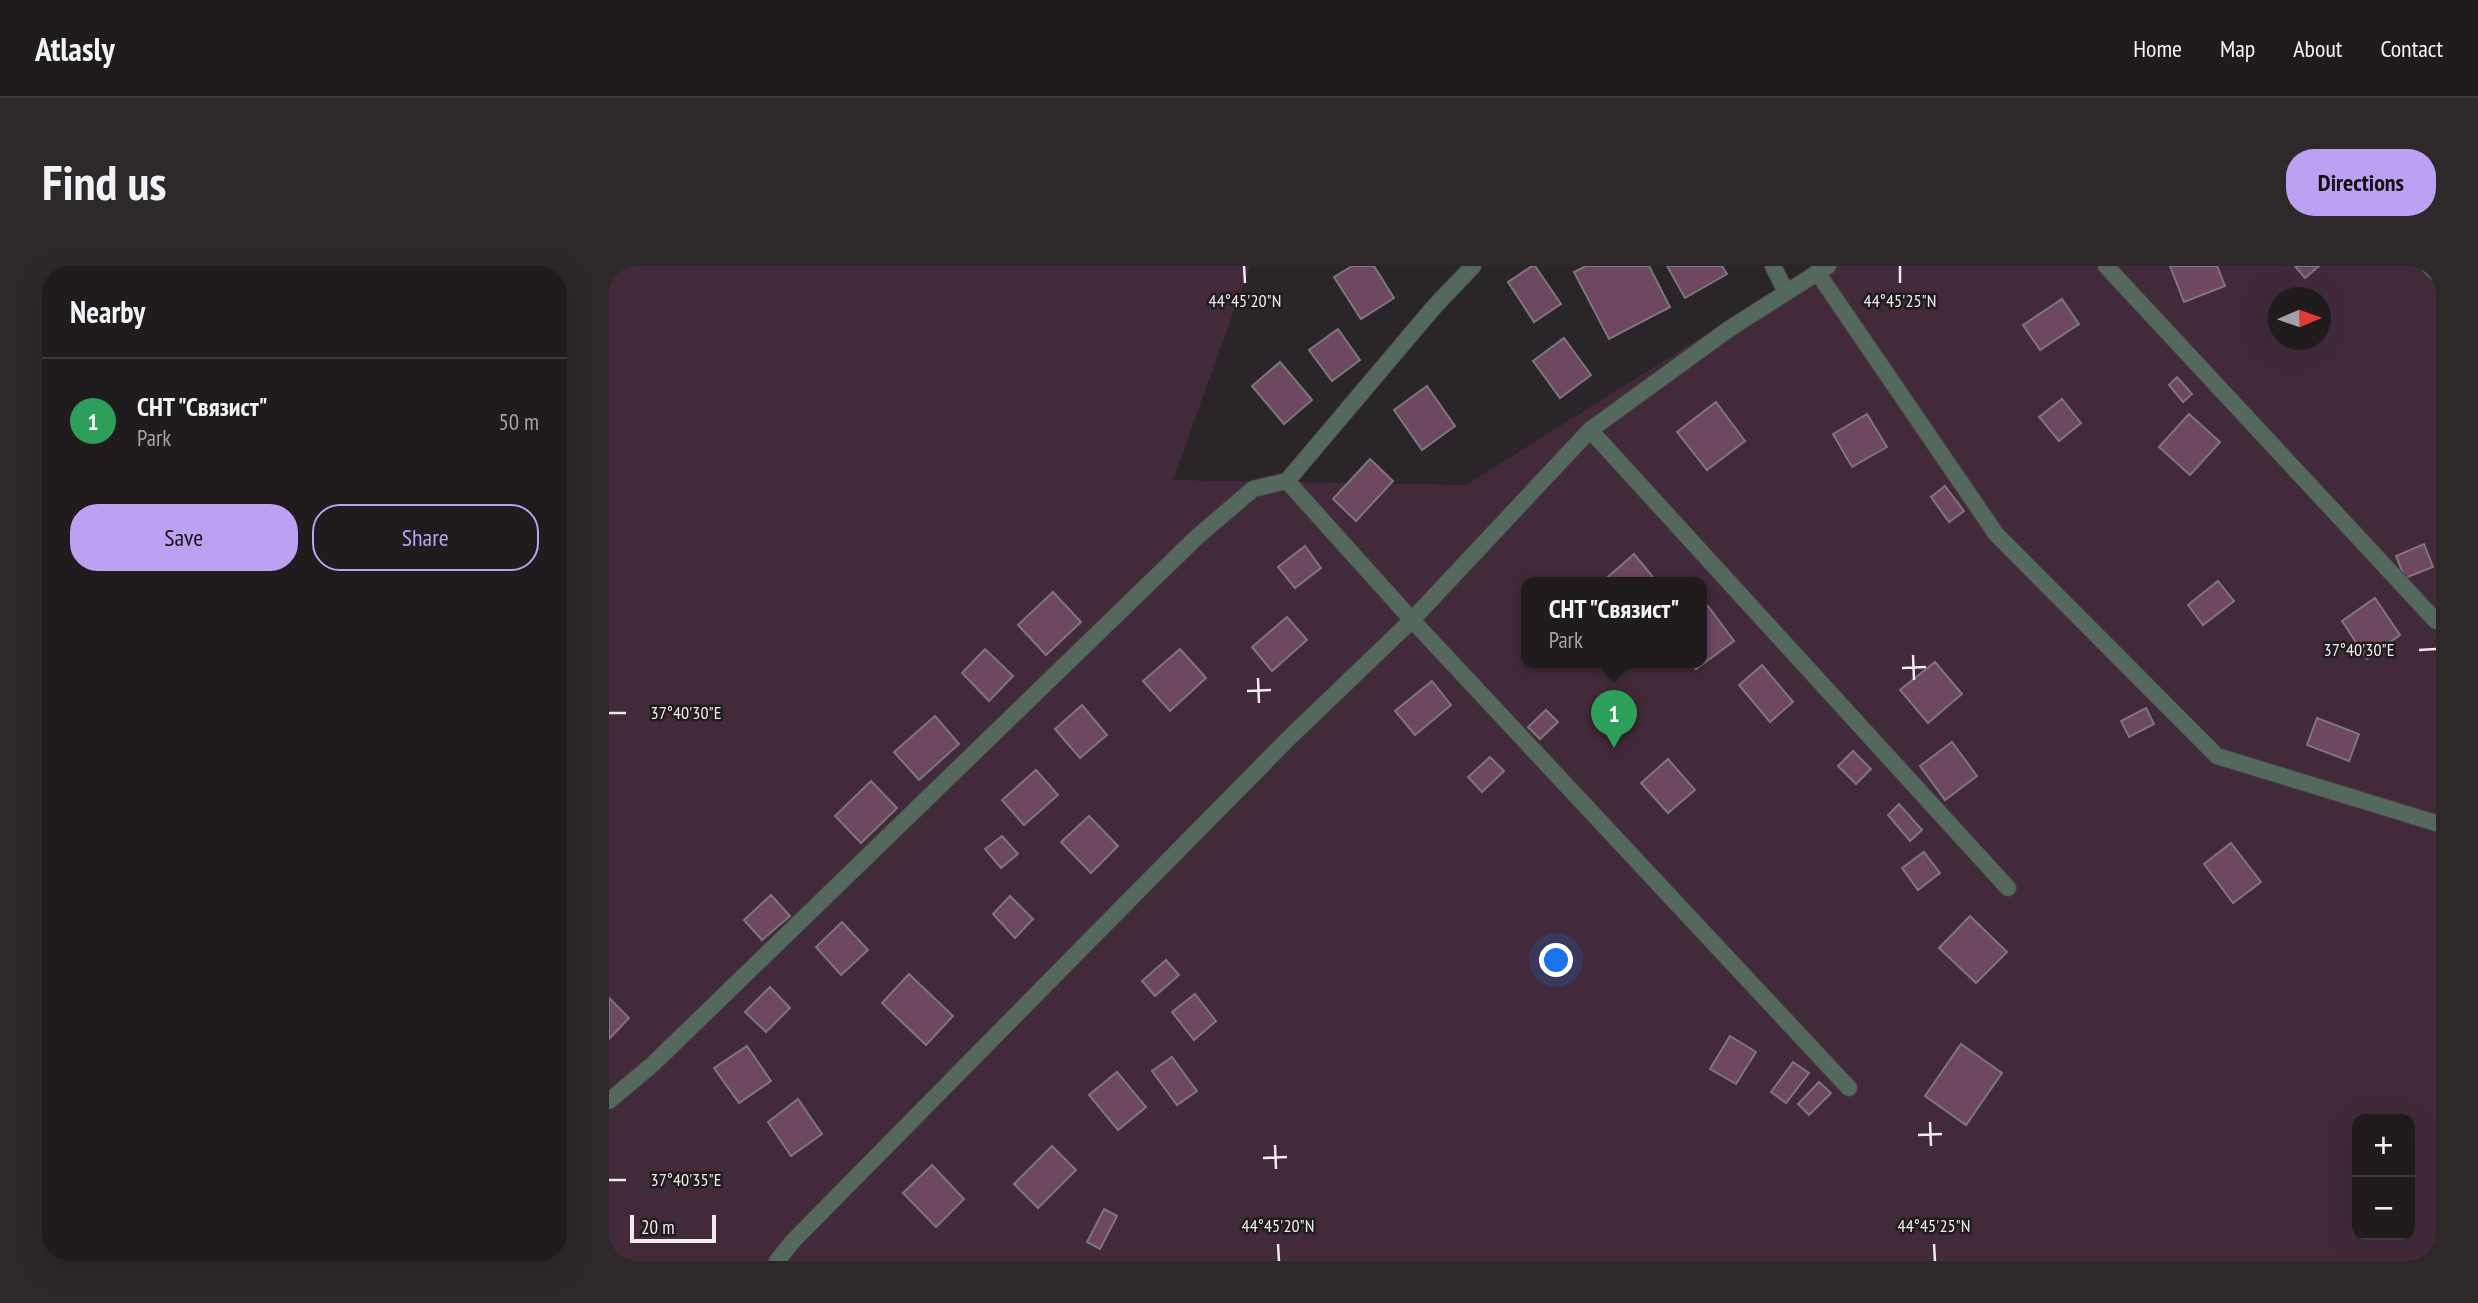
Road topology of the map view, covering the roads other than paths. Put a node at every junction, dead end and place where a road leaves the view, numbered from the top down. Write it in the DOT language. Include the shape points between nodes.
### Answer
graph roads {
  1 [pos="1473,266"];
  2 [pos="1773,266"];
  3 [pos="2106,266"];
  4 [pos="2429,266"];
  5 [pos="1822,269"];
  6 [pos="2436,273"];
  7 [pos="1786,292"];
  8 [pos="1590,430"];
  9 [pos="1287,481"];
  10 [pos="1412,620"];
  11 [pos="2436,621"];
  12 [pos="2436,823"];
  13 [pos="2008,888"];
  14 [pos="1849,1088"];
  15 [pos="609,1101"];
  16 [pos="777,1261"];
  1 -- 9 [label="lane"];
  2 -- 7 [label="lane"];
  3 -- 11 [label="lane"];
  4 -- 6 [label="lane"];
  5 -- 7 [label="lane"];
  5 -- 12 [label="lane" via="1996,534 2217,756"];
  7 -- 8 [label="lane"];
  8 -- 10 [label="lane"];
  8 -- 13 [label="lane"];
  9 -- 10 [label="lane"];
  9 -- 15 [label="lane" via="1252,489 1197,537"];
  10 -- 14 [label="lane"];
  10 -- 16 [label="lane" via="1289,738"];
}
